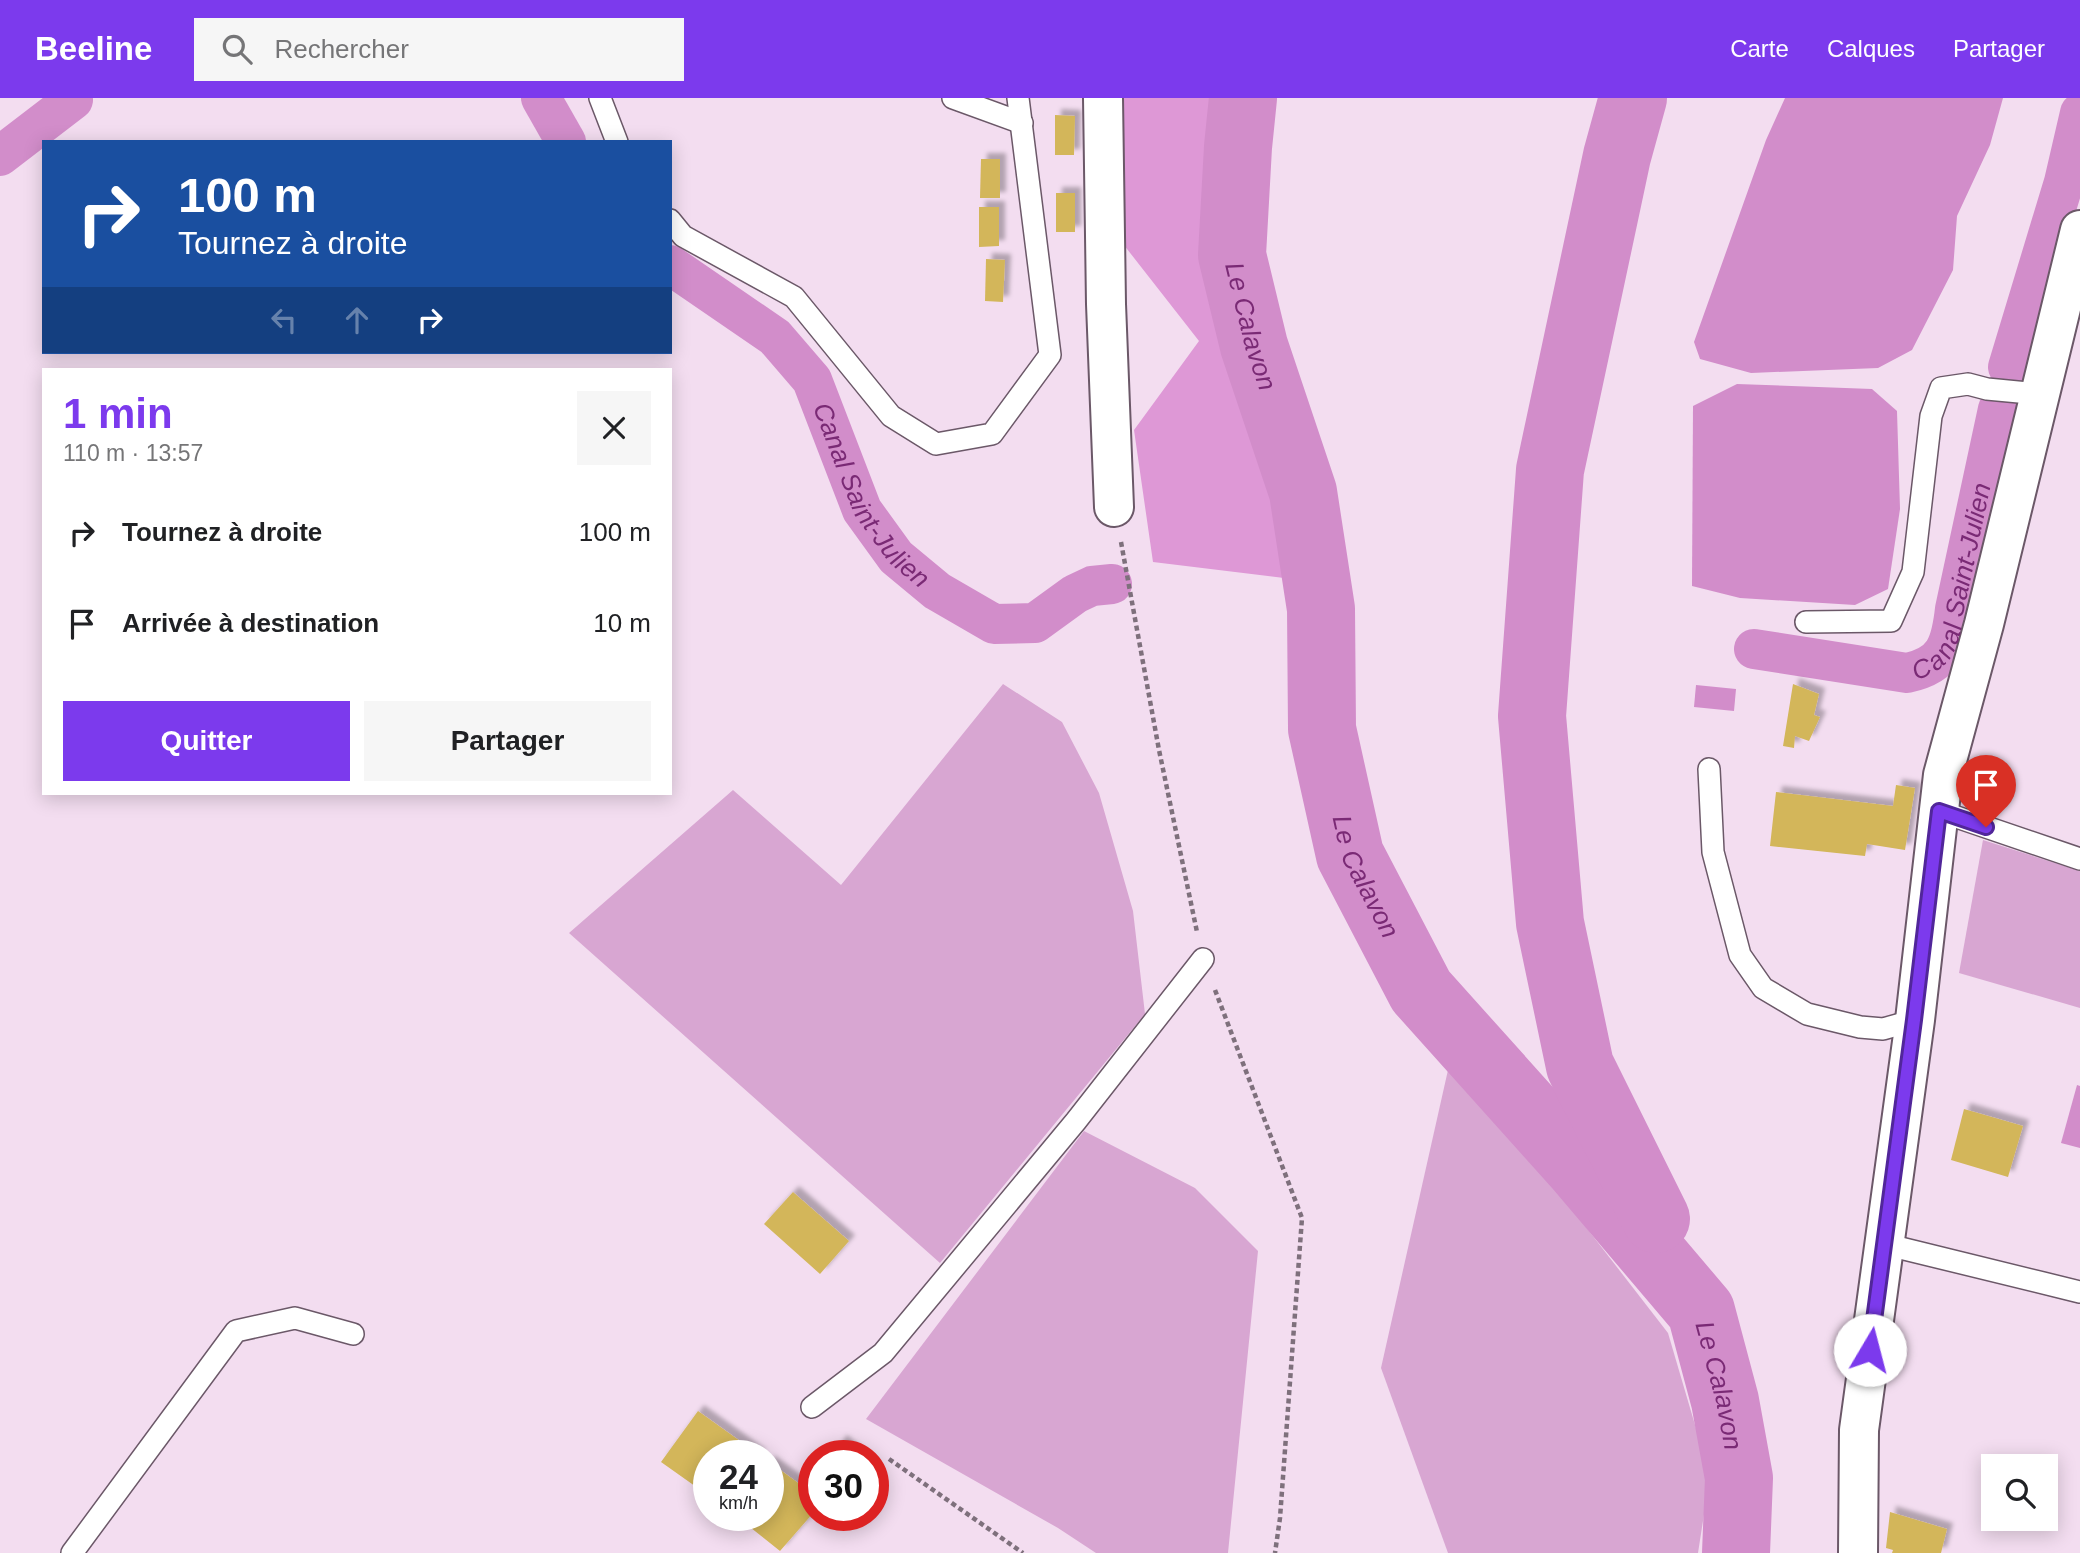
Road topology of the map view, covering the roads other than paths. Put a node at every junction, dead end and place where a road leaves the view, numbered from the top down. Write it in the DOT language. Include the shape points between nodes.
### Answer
graph roads {
  1 [pos="600,98"];
  2 [pos="953,98"];
  3 [pos="1018,98"];
  4 [pos="1103,98"];
  5 [pos="1022,123"];
  6 [pos="616,140"];
  7 [pos="672,222"];
  8 [pos="2080,230"];
  9 [pos="2040,394"];
  10 [pos="1114,507"];
  11 [pos="1806,622"];
  12 [pos="1709,769"];
  13 [pos="1939,811"];
  14 [pos="2080,859"];
  15 [pos="1203,959"];
  16 [pos="1914,1020"];
  17 [pos="1884,1244"];
  18 [pos="2080,1292"];
  19 [pos="352,1334"];
  20 [pos="812,1407"];
  21 [pos="72,1553"];
  22 [pos="1858,1553"];
  1 -- 6 [label="lane"];
  2 -- 5 [label="lane"];
  3 -- 5 [label="lane"];
  4 -- 10 [label="street"];
  5 -- 7 [label="lane" via="1050,355 992,434 936,444 891,416 794,297 683,236"];
  8 -- 9 [label="street"];
  9 -- 11 [label="lane" via="1968,384 1941,388 1931,415 1913,572 1891,621"];
  9 -- 13 [label="street" via="1943,775"];
  12 -- 16 [label="lane" via="1713,852 1740,956 1763,988 1807,1014 1860,1027 1883,1029"];
  13 -- 14 [label="lane"];
  13 -- 16 [label="street"];
  15 -- 20 [label="lane" via="1076,1121 883,1353"];
  16 -- 17 [label="street"];
  17 -- 18 [label="lane"];
  17 -- 22 [label="street" via="1859,1430"];
  19 -- 21 [label="lane" via="295,1318 236,1331"];
}
